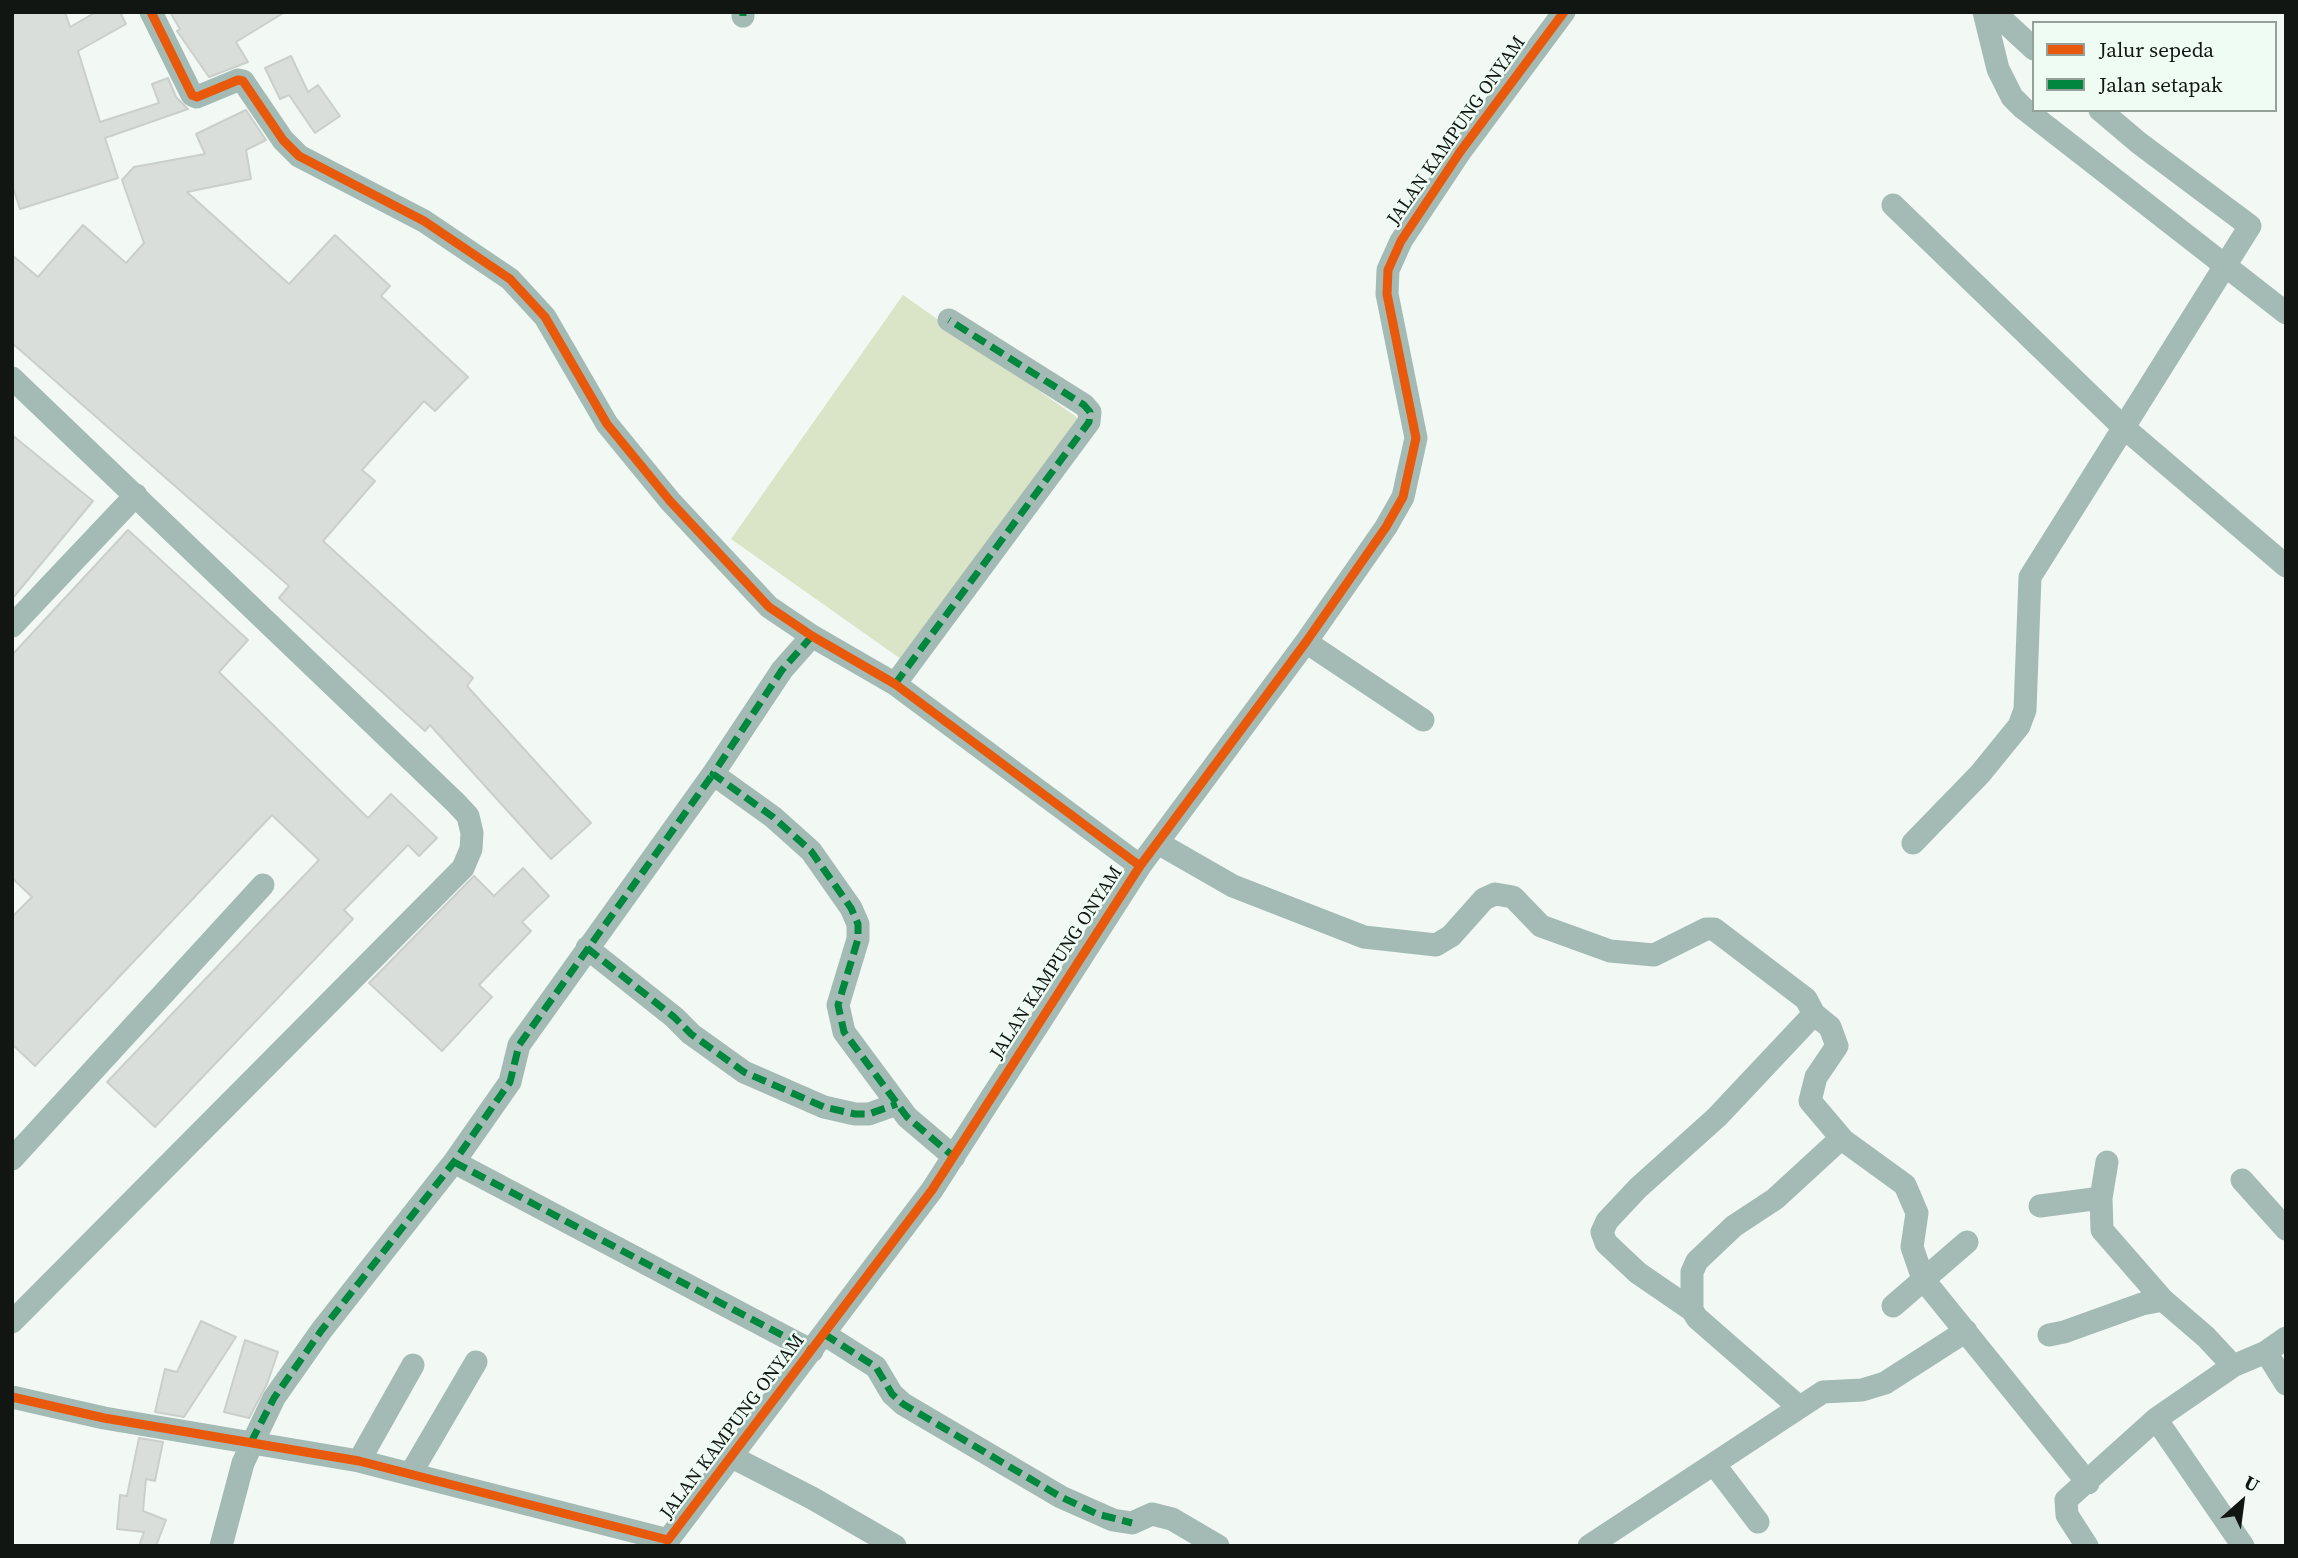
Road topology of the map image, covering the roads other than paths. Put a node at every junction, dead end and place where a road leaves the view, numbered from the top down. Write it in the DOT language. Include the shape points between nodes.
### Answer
graph roads {
  1 [pos="150,12"];
  2 [pos="1564,12"];
  3 [pos="1984,12"];
  4 [pos="1994,12"];
  5 [pos="2032,47"];
  6 [pos="2103,112"];
  7 [pos="1893,205"];
  8 [pos="2227,267"];
  9 [pos="2286,313"];
  10 [pos="949,320"];
  11 [pos="12,378"];
  12 [pos="2122,426"];
  13 [pos="136,495"];
  14 [pos="2286,566"];
  15 [pos="12,626"];
  16 [pos="812,636"];
  17 [pos="1306,642"];
  18 [pos="895,684"];
  19 [pos="1423,720"];
  20 [pos="713,774"];
  21 [pos="1158,843"];
  22 [pos="1913,843"];
  23 [pos="1140,866"];
  24 [pos="263,885"];
  25 [pos="587,948"];
  26 [pos="1814,1014"];
  27 [pos="897,1104"];
  28 [pos="1843,1140"];
  29 [pos="954,1157"];
  30 [pos="12,1158"];
  31 [pos="454,1162"];
  32 [pos="2108,1162"];
  33 [pos="2242,1180"];
  34 [pos="2101,1198"];
  35 [pos="2040,1206"];
  36 [pos="2286,1230"];
  37 [pos="1967,1242"];
  38 [pos="1923,1279"];
  39 [pos="2163,1300"];
  40 [pos="1894,1306"];
  41 [pos="1692,1310"];
  42 [pos="12,1322"];
  43 [pos="1966,1331"];
  44 [pos="2049,1335"];
  45 [pos="2286,1338"];
  46 [pos="818,1343"];
  47 [pos="2266,1352"];
  48 [pos="477,1362"];
  49 [pos="413,1366"];
  50 [pos="2233,1366"];
  51 [pos="2286,1384"];
  52 [pos="12,1397"];
  53 [pos="1799,1407"];
  54 [pos="2156,1419"];
  55 [pos="251,1442"];
  56 [pos="732,1457"];
  57 [pos="359,1461"];
  58 [pos="1714,1464"];
  59 [pos="411,1473"];
  60 [pos="2088,1483"];
  61 [pos="1758,1522"];
  62 [pos="220,1546"];
  63 [pos="895,1546"];
  64 [pos="1218,1546"];
  65 [pos="1589,1546"];
  66 [pos="2087,1546"];
  67 [pos="2243,1546"];
  1 -- 16 [label="street" via="194,97 243,81 299,156 424,221 510,279 545,317 607,424 670,501 769,607"];
  2 -- 17 [label="street, JALAN KAMPUNG ONYAM" via="1460,152 1401,241 1388,270 1387,294 1416,438 1411,467 1387,527"];
  3 -- 8 [label="street" via="1998,69 2012,97"];
  4 -- 5 [label="street"];
  6 -- 8 [label="street" via="2250,226"];
  7 -- 12 [label="street"];
  8 -- 9 [label="street"];
  8 -- 12 [label="street"];
  10 -- 18 [label="street" via="1084,405 1090,412 1089,422"];
  11 -- 13 [label="street"];
  12 -- 14 [label="street"];
  12 -- 22 [label="street" via="2030,577 2024,717 1980,774"];
  13 -- 15 [label="street"];
  13 -- 42 [label="street" via="456,803 468,816 471,849 463,868"];
  16 -- 18 [label="street"];
  16 -- 20 [label="street" via="782,670"];
  17 -- 19 [label="street"];
  17 -- 21 [label="street, JALAN KAMPUNG ONYAM"];
  18 -- 23 [label="street"];
  20 -- 25 [label="street"];
  20 -- 27 [label="street" via="811,850 851,908 858,939 838,1005 844,1032"];
  21 -- 23 [label="street, JALAN KAMPUNG ONYAM"];
  21 -- 26 [label="street" via="1233,886 1364,937 1436,945 1495,894 1513,897 1541,926 1610,951 1654,956 1714,929 1805,999"];
  23 -- 29 [label="street, JALAN KAMPUNG ONYAM"];
  24 -- 30 [label="street"];
  25 -- 27 [label="street" via="744,1072 824,1107 855,1114"];
  25 -- 31 [label="street" via="519,1045 510,1082"];
  26 -- 28 [label="street" via="1830,1027 1837,1046 1816,1077 1810,1101"];
  26 -- 41 [label="street" via="1717,1117 1638,1188 1602,1232 1606,1243 1638,1273"];
  27 -- 29 [label="street"];
  28 -- 38 [label="street" via="1905,1185 1917,1213 1912,1247"];
  28 -- 41 [label="street" via="1697,1261 1692,1272"];
  29 -- 46 [label="street, JALAN KAMPUNG ONYAM"];
  31 -- 46 [label="street"];
  31 -- 55 [label="street" via="321,1331 274,1398"];
  32 -- 34 [label="street"];
  33 -- 36 [label="street"];
  34 -- 35 [label="street"];
  34 -- 39 [label="street" via="2102,1230 2108,1240"];
  37 -- 38 [label="street"];
  38 -- 40 [label="street"];
  38 -- 43 [label="street"];
  39 -- 44 [label="street"];
  39 -- 50 [label="street"];
  41 -- 53 [label="street"];
  43 -- 53 [label="street" via="1885,1384 1823,1392"];
  43 -- 60 [label="street"];
  45 -- 47 [label="street"];
  46 -- 56 [label="street, JALAN KAMPUNG ONYAM"];
  46 -- 64 [label="street" via="876,1367 903,1404 1061,1497 1113,1520 1132,1523 1152,1514 1172,1519"];
  47 -- 50 [label="street"];
  47 -- 51 [label="street"];
  48 -- 59 [label="street"];
  49 -- 57 [label="street"];
  50 -- 54 [label="street"];
  52 -- 55 [label="street, JALAN KAMPUNG ONYAM" via="104,1418"];
  53 -- 58 [label="street"];
  54 -- 60 [label="street"];
  54 -- 67 [label="street"];
  55 -- 57 [label="street, JALAN KAMPUNG ONYAM"];
  55 -- 62 [label="street"];
  56 -- 59 [label="street, JALAN KAMPUNG ONYAM" via="668,1540"];
  56 -- 63 [label="street"];
  57 -- 59 [label="street, JALAN KAMPUNG ONYAM"];
  58 -- 61 [label="street"];
  58 -- 65 [label="street"];
  60 -- 66 [label="street" via="2070,1494 2065,1508"];
}
